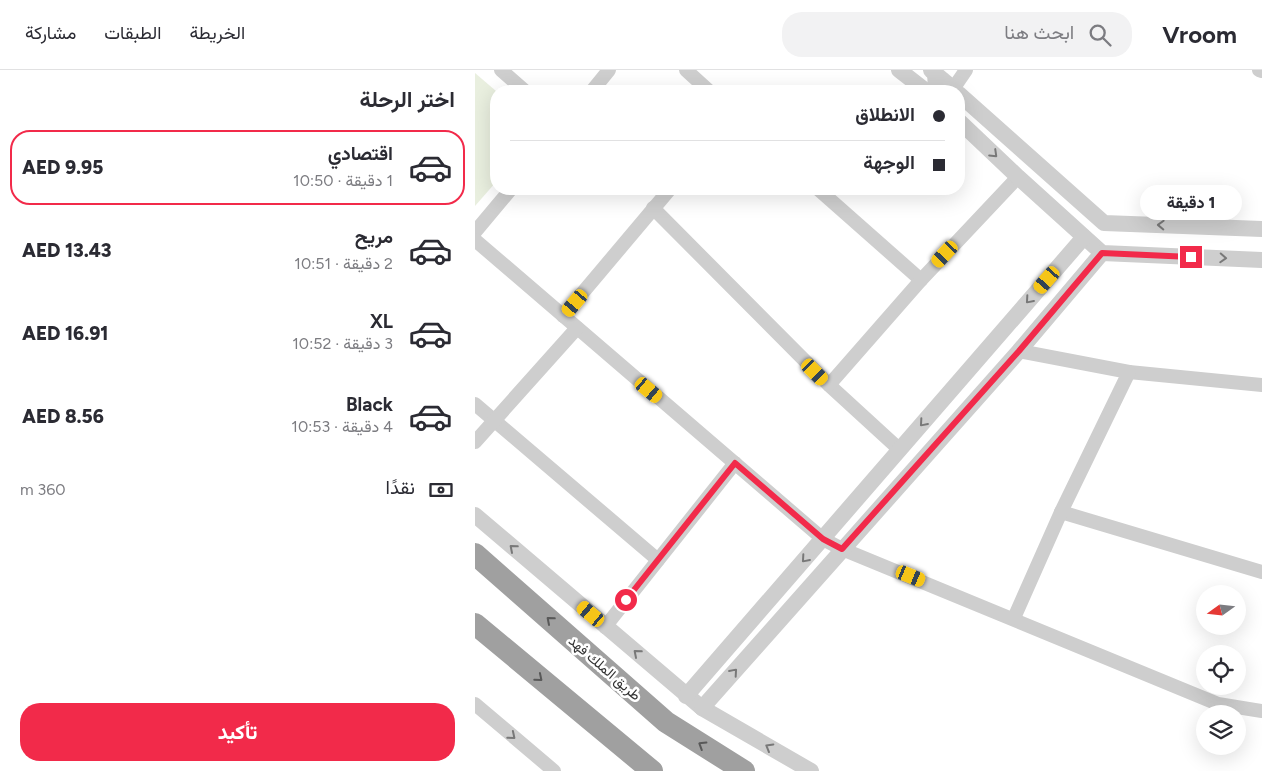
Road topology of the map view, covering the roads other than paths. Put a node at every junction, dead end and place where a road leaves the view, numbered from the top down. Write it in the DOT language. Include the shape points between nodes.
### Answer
graph roads {
  1 [pos="501,70"];
  2 [pos="609,70"];
  3 [pos="686,70"];
  4 [pos="899,70"];
  5 [pos="966,70"];
  6 [pos="933,71"];
  7 [pos="518,85"];
  8 [pos="597,85"];
  9 [pos="702,85"];
  10 [pos="918,85"];
  11 [pos="934,85"];
  12 [pos="948,85"];
  13 [pos="957,85"];
  14 [pos="965,101"];
  15 [pos="965,127"];
  16 [pos="1018,177"];
  17 [pos="506,195"];
  18 [pos="665,195"];
  19 [pos="825,195"];
  20 [pos="653,208"];
  21 [pos="1262,229"];
  22 [pos="475,232"];
  23 [pos="1084,237"];
  24 [pos="475,240"];
  25 [pos="1102,253"];
  26 [pos="1262,260"];
  27 [pos="921,280"];
  28 [pos="563,316"];
  29 [pos="577,328"];
  30 [pos="1019,351"];
  31 [pos="1129,372"];
  32 [pos="829,385"];
  33 [pos="1262,385"];
  34 [pos="475,404"];
  35 [pos="494,421"];
  36 [pos="475,442"];
  37 [pos="900,450"];
  38 [pos="735,463"];
  39 [pos="1061,512"];
  40 [pos="475,515"];
  41 [pos="823,539"];
  42 [pos="842,549"];
  43 [pos="475,554"];
  44 [pos="658,560"];
  45 [pos="1262,572"];
  46 [pos="1014,618"];
  47 [pos="475,624"];
  48 [pos="605,627"];
  49 [pos="686,696"];
  50 [pos="475,704"];
  51 [pos="701,708"];
  52 [pos="1262,711"];
  53 [pos="554,771"];
  54 [pos="652,771"];
  55 [pos="744,771"];
  56 [pos="811,771"];
  1 -- 7 [label="street"];
  2 -- 8 [label="street"];
  3 -- 9 [label="street"];
  4 -- 10 [label="street"];
  5 -- 13 [label="street"];
  6 -- 11 [label="street"];
  6 -- 12 [label="street"];
  21 -- 14 [label="street, one-way" via="1104,223"];
  15 -- 16 [label="street, one-way"];
  16 -- 23 [label="street"];
  16 -- 27 [label="street"];
  17 -- 22 [label="street"];
  18 -- 20 [label="street"];
  19 -- 27 [label="street"];
  20 -- 28 [label="street"];
  20 -- 32 [label="street"];
  23 -- 25 [label="street"];
  23 -- 37 [label="street, one-way"];
  24 -- 28 [label="street"];
  25 -- 26 [label="street, one-way"];
  25 -- 30 [label="street"];
  27 -- 32 [label="street"];
  28 -- 29 [label="street"];
  29 -- 35 [label="street"];
  29 -- 38 [label="street"];
  30 -- 31 [label="street"];
  30 -- 42 [label="street"];
  31 -- 33 [label="street"];
  31 -- 39 [label="street"];
  32 -- 37 [label="street"];
  34 -- 35 [label="street"];
  35 -- 36 [label="street"];
  35 -- 44 [label="street"];
  37 -- 41 [label="street"];
  38 -- 41 [label="street"];
  38 -- 44 [label="street"];
  39 -- 45 [label="street"];
  39 -- 46 [label="street"];
  48 -- 40 [label="street, one-way"];
  41 -- 42 [label="street"];
  41 -- 49 [label="street, one-way"];
  42 -- 46 [label="street"];
  51 -- 42 [label="street, one-way"];
  55 -- 43 [label="highway, طريق الملك فهد, one-way" via="666,722"];
  44 -- 48 [label="street"];
  46 -- 52 [label="street" via="1218,704"];
  47 -- 54 [label="highway, one-way"];
  49 -- 48 [label="street, one-way"];
  49 -- 51 [label="street"];
  50 -- 53 [label="street, one-way"];
  56 -- 51 [label="street, one-way"];
}
